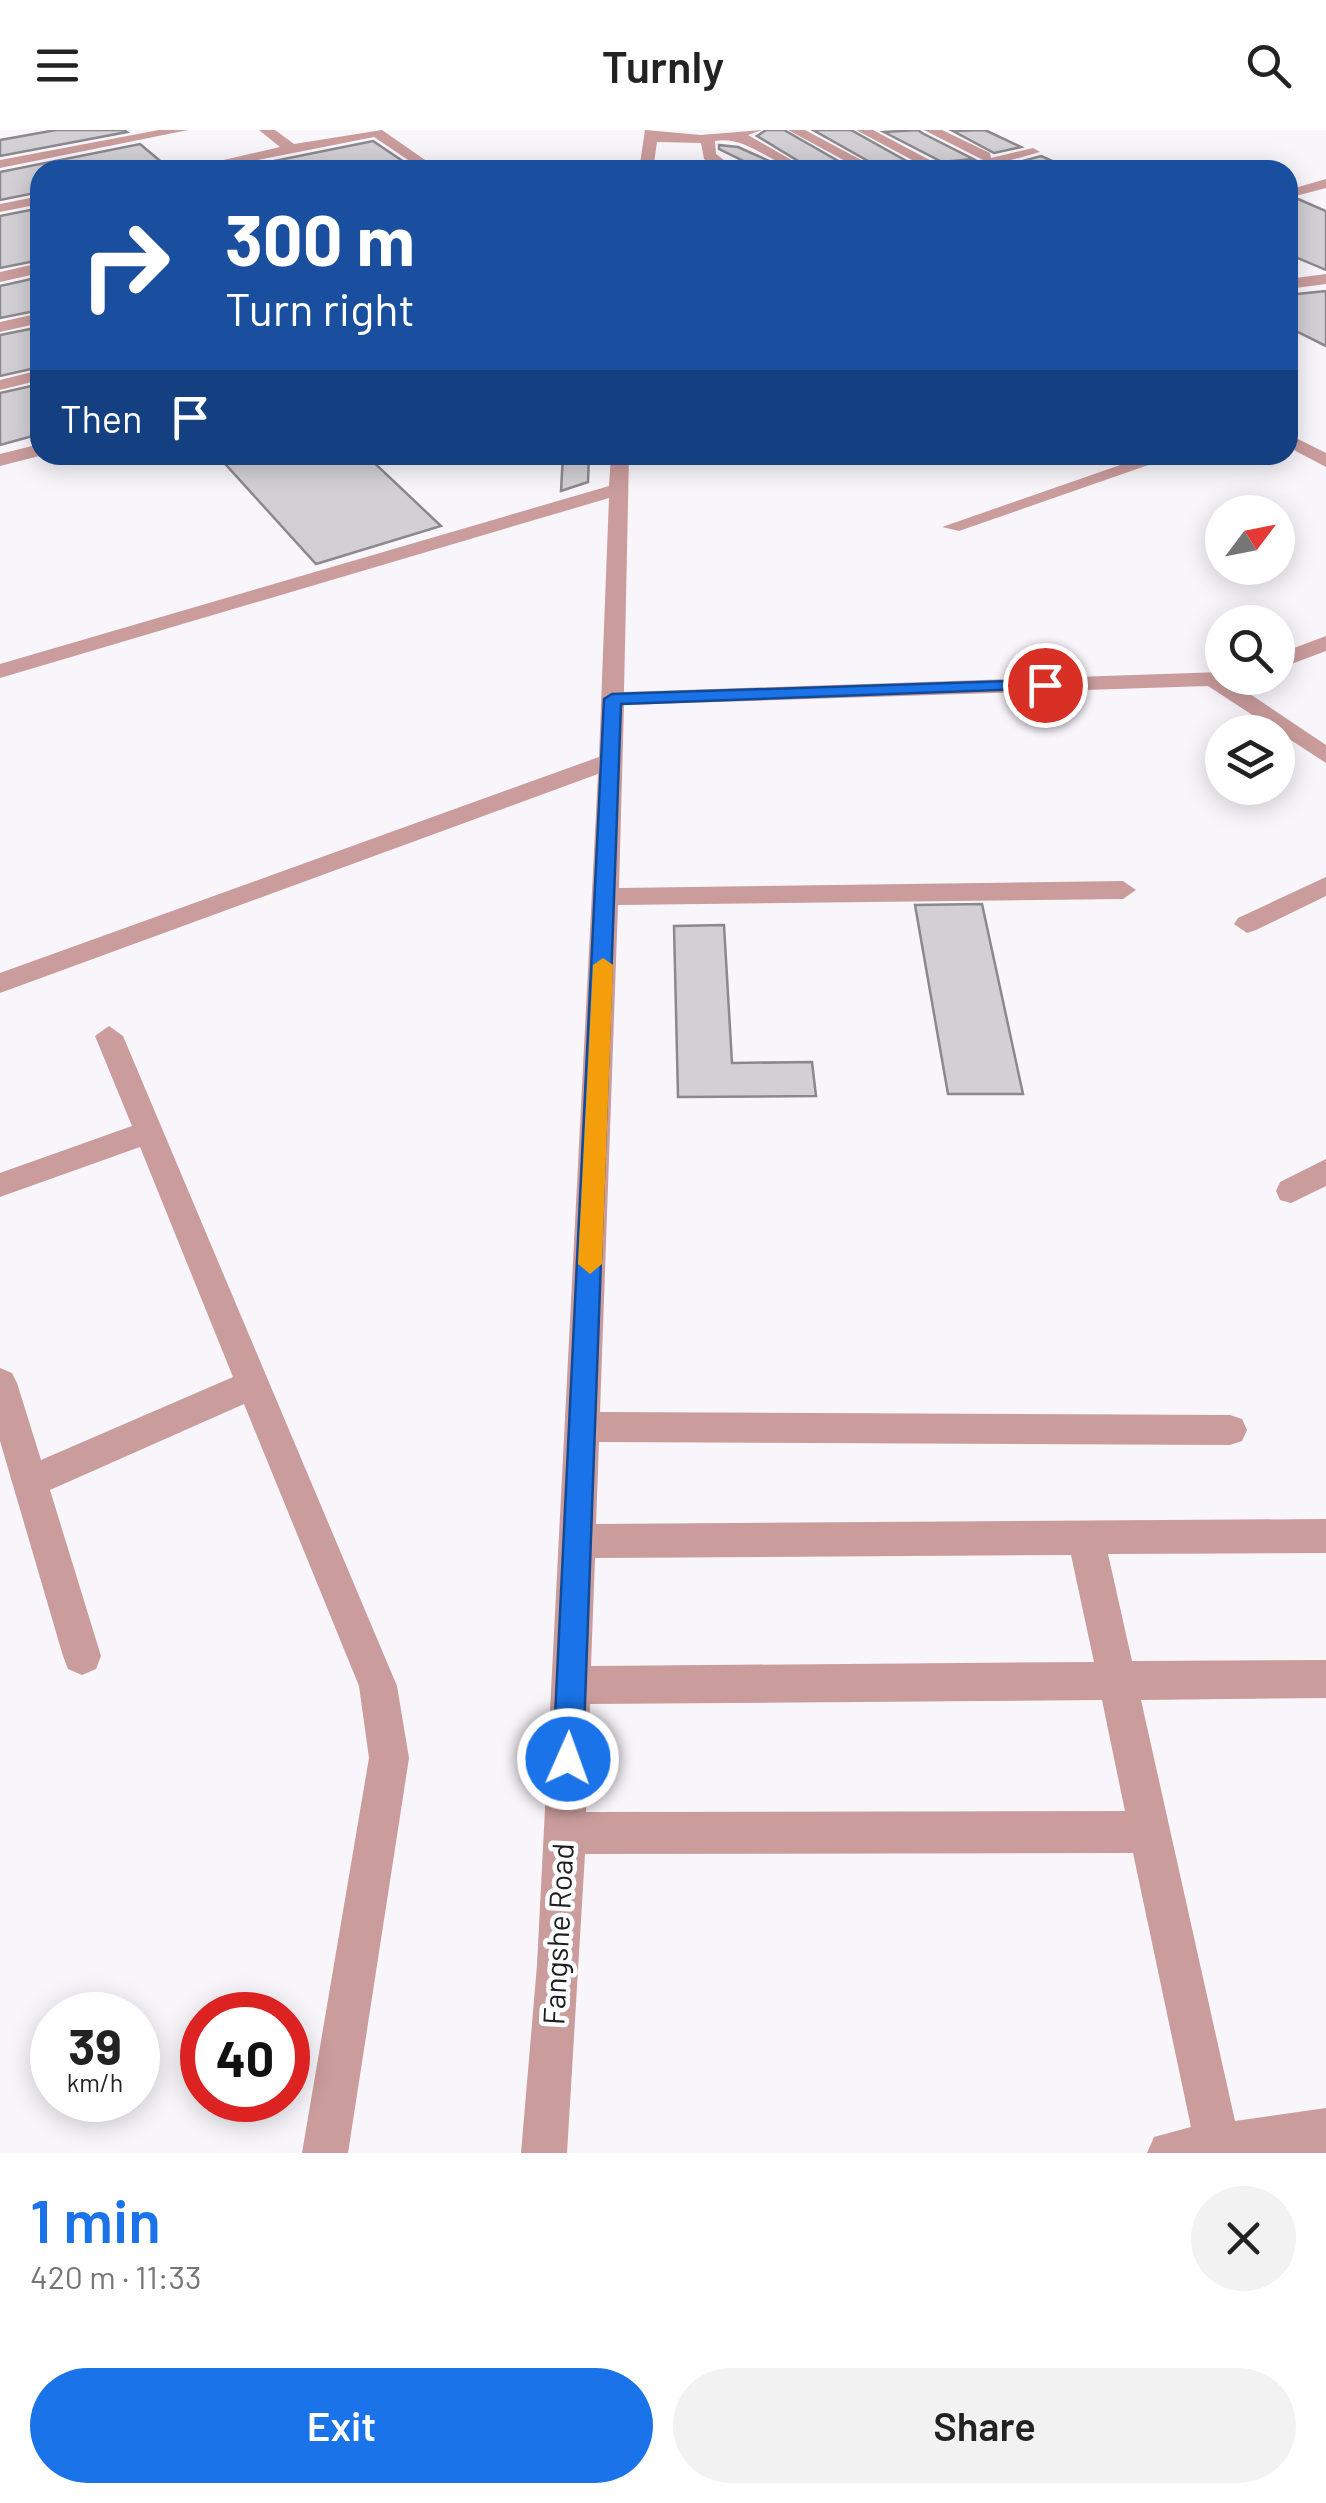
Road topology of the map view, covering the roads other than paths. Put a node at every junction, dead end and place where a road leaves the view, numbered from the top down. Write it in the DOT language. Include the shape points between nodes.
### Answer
graph roads {
  1 [pos="182,130"];
  2 [pos="266,130"];
  3 [pos="756,130"];
  4 [pos="795,130"];
  5 [pos="863,130"];
  6 [pos="931,130"];
  7 [pos="652,134"];
  8 [pos="735,134"];
  9 [pos="708,138"];
  10 [pos="292,149"];
  11 [pos="1034,152"];
  12 [pos="237,160"];
  13 [pos="418,160"];
  14 [pos="648,160"];
  15 [pos="715,160"];
  16 [pos="783,160"];
  17 [pos="854,160"];
  18 [pos="916,160"];
  19 [pos="966,160"];
  20 [pos="1000,160"];
  21 [pos="0,164"];
  22 [pos="1326,183"];
  23 [pos="1306,189"];
  24 [pos="1298,191"];
  25 [pos="1326,197"];
  26 [pos="30,202"];
  27 [pos="0,208"];
  28 [pos="30,270"];
  29 [pos="0,276"];
  30 [pos="1326,280"];
  31 [pos="1298,283"];
  32 [pos="30,320"];
  33 [pos="0,328"];
  34 [pos="30,378"];
  35 [pos="0,385"];
  36 [pos="1298,446"];
  37 [pos="30,452"];
  38 [pos="0,460"];
  39 [pos="1326,461"];
  40 [pos="619,465"];
  41 [pos="1138,465"];
  42 [pos="618,489"];
  43 [pos="952,526"];
  44 [pos="1326,643"];
  45 [pos="1295,655"];
  46 [pos="0,671"];
  47 [pos="1205,679"];
  48 [pos="1245,695"];
  49 [pos="612,699"];
  50 [pos="1326,756"];
  51 [pos="611,762"];
  52 [pos="1326,886"];
  53 [pos="1124,890"];
  54 [pos="606,898"];
  55 [pos="1247,924"];
  56 [pos="0,983"];
  57 [pos="109,1036"];
  58 [pos="148,1132"];
  59 [pos="1326,1171"];
  60 [pos="0,1186"];
  61 [pos="1291,1191"];
  62 [pos="0,1383"];
  63 [pos="253,1384"];
  64 [pos="583,1427"];
  65 [pos="1230,1430"];
  66 [pos="30,1482"];
  67 [pos="1326,1536"];
  68 [pos="1086,1538"];
  69 [pos="578,1541"];
  70 [pos="82,1656"];
  71 [pos="1326,1679"];
  72 [pos="1117,1680"];
  73 [pos="572,1685"];
  74 [pos="1150,1832"];
  75 [pos="565,1834"];
  76 [pos="1326,2131"];
  77 [pos="1218,2147"];
  78 [pos="325,2153"];
  79 [pos="544,2153"];
  80 [pos="1170,2153"];
  1 -- 21 [label="street"];
  2 -- 10 [label="street"];
  3 -- 8 [label="street"];
  4 -- 17 [label="street"];
  5 -- 18 [label="street"];
  6 -- 19 [label="street" via="984,156"];
  7 -- 9 [label="street"];
  7 -- 14 [label="street"];
  8 -- 9 [label="street"];
  8 -- 16 [label="street"];
  9 -- 15 [label="street"];
  10 -- 12 [label="street"];
  10 -- 13 [label="street" via="376,132"];
  11 -- 20 [label="street"];
  22 -- 23 [label="street"];
  23 -- 24 [label="street"];
  23 -- 25 [label="street"];
  26 -- 27 [label="street"];
  28 -- 29 [label="street"];
  30 -- 31 [label="street"];
  32 -- 33 [label="street"];
  34 -- 35 [label="street"];
  36 -- 39 [label="street"];
  37 -- 38 [label="street"];
  40 -- 42 [label="street, Fangshe Road"];
  41 -- 43 [label="street"];
  42 -- 46 [label="street"];
  42 -- 49 [label="street, Fangshe Road"];
  44 -- 45 [label="street"];
  47 -- 49 [label="street"];
  48 -- 50 [label="street"];
  49 -- 51 [label="street, Fangshe Road"];
  51 -- 54 [label="street, Fangshe Road"];
  51 -- 56 [label="street"];
  52 -- 55 [label="street"];
  53 -- 54 [label="street"];
  54 -- 64 [label="street, Fangshe Road"];
  57 -- 58 [label="street"];
  58 -- 60 [label="street"];
  58 -- 63 [label="street"];
  59 -- 61 [label="street"];
  62 -- 66 [label="street"];
  63 -- 66 [label="street"];
  63 -- 78 [label="street" via="388,1724 389,1758"];
  64 -- 65 [label="street"];
  64 -- 69 [label="street, Fangshe Road"];
  66 -- 70 [label="street"];
  67 -- 68 [label="street"];
  68 -- 69 [label="street"];
  68 -- 72 [label="street"];
  69 -- 73 [label="street, Fangshe Road"];
  71 -- 72 [label="street"];
  72 -- 73 [label="street"];
  72 -- 74 [label="street"];
  73 -- 75 [label="street, Fangshe Road"];
  74 -- 75 [label="street"];
  74 -- 77 [label="street"];
  75 -- 79 [label="street, Fangshe Road"];
  76 -- 77 [label="street"];
  77 -- 80 [label="street"];
}
